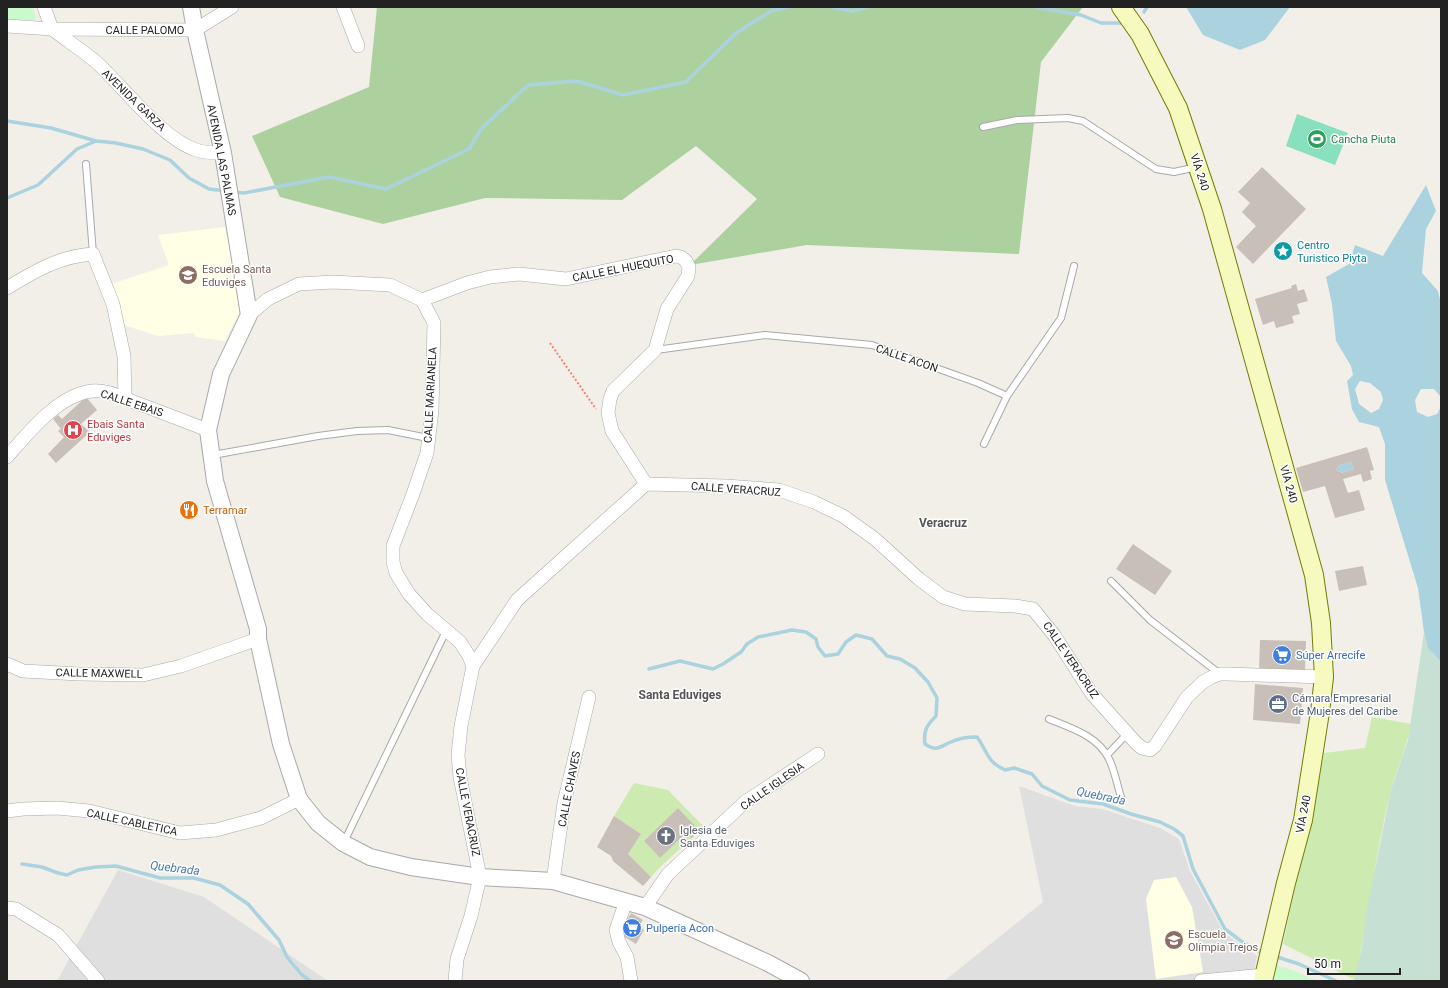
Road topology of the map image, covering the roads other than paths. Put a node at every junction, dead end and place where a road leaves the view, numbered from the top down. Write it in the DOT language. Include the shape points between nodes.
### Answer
graph roads {
  1 [pos="44,7"];
  2 [pos="191,7"];
  3 [pos="232,7"];
  4 [pos="344,7"];
  5 [pos="1121,7"];
  6 [pos="7,26"];
  7 [pos="52,30"];
  8 [pos="195,30"];
  9 [pos="358,46"];
  10 [pos="983,127"];
  11 [pos="223,153"];
  12 [pos="86,164"];
  13 [pos="1198,166"];
  14 [pos="93,254"];
  15 [pos="1074,266"];
  16 [pos="7,288"];
  17 [pos="422,300"];
  18 [pos="249,315"];
  19 [pos="655,350"];
  20 [pos="1007,396"];
  21 [pos="125,399"];
  22 [pos="208,430"];
  23 [pos="428,438"];
  24 [pos="984,444"];
  25 [pos="211,455"];
  26 [pos="7,458"];
  27 [pos="646,484"];
  28 [pos="1110,581"];
  29 [pos="446,631"];
  30 [pos="258,639"];
  31 [pos="7,664"];
  32 [pos="473,666"];
  33 [pos="1220,674"];
  34 [pos="1324,677"];
  35 [pos="589,697"];
  36 [pos="1049,720"];
  37 [pos="1127,734"];
  38 [pos="818,754"];
  39 [pos="1107,755"];
  40 [pos="1121,797"];
  41 [pos="299,799"];
  42 [pos="7,811"];
  43 [pos="343,843"];
  44 [pos="480,877"];
  45 [pos="553,881"];
  46 [pos="626,901"];
  47 [pos="645,907"];
  48 [pos="7,908"];
  49 [pos="1264,978"];
  50 [pos="98,981"];
  51 [pos="455,981"];
  52 [pos="631,981"];
  53 [pos="801,981"];
  54 [pos="1201,981"];
  1 -- 7 [label="street"];
  2 -- 8 [label="street, AVENIDA LAS PALMAS"];
  3 -- 8 [label="street, CALLE PALOMO"];
  4 -- 9 [label="street"];
  5 -- 13 [label="main road, VÍA 240" via="1140,34 1178,108"];
  6 -- 7 [label="street, CALLE PALOMO"];
  7 -- 8 [label="street, CALLE PALOMO"];
  7 -- 11 [label="street, AVENIDA GARZA" via="95,62 156,123 178,141 196,150"];
  8 -- 11 [label="street, AVENIDA LAS PALMAS"];
  10 -- 13 [label="lane" via="1017,120 1068,118 1083,121 1156,170 1174,172"];
  11 -- 18 [label="street, AVENIDA LAS PALMAS"];
  12 -- 14 [label="lane"];
  13 -- 34 [label="main road, VÍA 240" via="1314,575 1321,623"];
  14 -- 16 [label="street" via="76,255 38,269"];
  14 -- 21 [label="street" via="113,304 124,356"];
  15 -- 20 [label="lane" via="1062,318"];
  17 -- 18 [label="street" via="390,285 333,282 299,284 268,299"];
  17 -- 19 [label="street, CALLE EL HUEQUITO" via="490,277 519,274 566,279 681,257 686,260 689,267 688,276 667,309"];
  17 -- 23 [label="street, CALLE MARIANELA" via="434,323 432,410"];
  18 -- 22 [label="street" via="221,374"];
  19 -- 20 [label="lane, CALLE ACON" via="765,335 872,345"];
  19 -- 27 [label="street, CALLE EL HUEQUITO" via="613,391 608,413 612,431"];
  20 -- 24 [label="lane"];
  21 -- 22 [label="street, CALLE EBAIS"];
  21 -- 26 [label="street, CALLE EBAIS" via="106,392 94,391 60,404 40,420"];
  22 -- 25 [label="street"];
  23 -- 25 [label="lane" via="388,430 357,431"];
  23 -- 29 [label="street, CALLE MARIANELA" via="425,460 414,494 393,546 394,562 396,573 409,594"];
  25 -- 30 [label="street" via="215,481 258,629"];
  27 -- 32 [label="street, CALLE VERACRUZ" via="516,600"];
  27 -- 37 [label="street, CALLE VERACRUZ" via="778,490 814,502 843,516 876,539 919,579 943,597 965,604 1033,609 1054,635 1092,694"];
  28 -- 33 [label="lane" via="1150,620"];
  29 -- 32 [label="street, CALLE MARIANELA" via="460,642"];
  29 -- 43 [label="lane"];
  30 -- 31 [label="street, CALLE MAXWELL" via="181,666 143,675 23,671"];
  30 -- 41 [label="street" via="281,744"];
  32 -- 44 [label="street, CALLE VERACRUZ" via="458,756"];
  33 -- 34 [label="street, CALLE VERACRUZ"];
  33 -- 37 [label="street, CALLE VERACRUZ" via="1203,682 1187,697 1150,750 1136,744"];
  34 -- 49 [label="main road, VÍA 240" via="1303,820"];
  35 -- 45 [label="street, CALLE CHAVES" via="564,803"];
  36 -- 39 [label="lane" via="1082,733 1100,745"];
  37 -- 39 [label="lane"];
  38 -- 47 [label="street, CALLE IGLESIA" via="745,802 668,874"];
  39 -- 40 [label="lane"];
  41 -- 42 [label="street, CALLE CABLETICA" via="262,818 216,830 180,833 89,811 57,808"];
  41 -- 43 [label="street" via="318,823"];
  43 -- 44 [label="street" via="370,857 411,867"];
  44 -- 45 [label="street"];
  44 -- 51 [label="street" via="458,959"];
  45 -- 46 [label="street"];
  46 -- 47 [label="street"];
  46 -- 52 [label="street" via="616,930 627,957"];
  47 -- 53 [label="street" via="768,963"];
  48 -- 50 [label="street" via="16,909 58,935"];
  49 -- 54 [label="street"];
}
